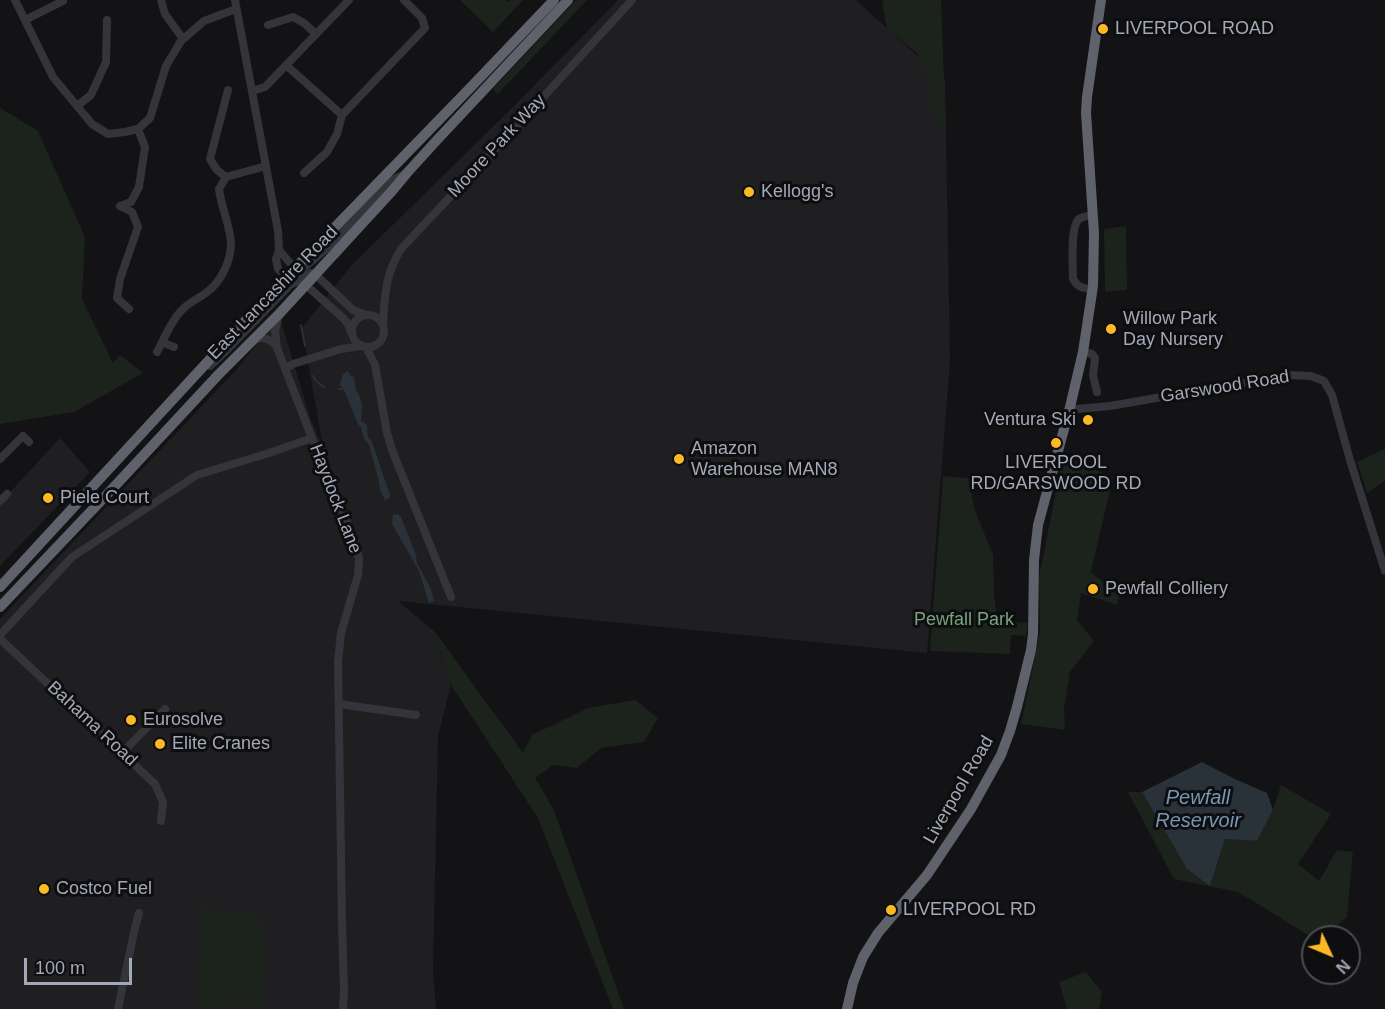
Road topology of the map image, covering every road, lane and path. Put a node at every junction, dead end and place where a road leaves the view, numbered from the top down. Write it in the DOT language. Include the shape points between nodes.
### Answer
graph roads {
  1 [pos="15,0"];
  2 [pos="161,0"];
  3 [pos="235,0"];
  4 [pos="349,0"];
  5 [pos="404,0"];
  6 [pos="554,0"];
  7 [pos="568,0"];
  8 [pos="632,0"];
  9 [pos="1101,0"];
  10 [pos="63,1"];
  11 [pos="236,9"];
  12 [pos="25,20"];
  13 [pos="107,20"];
  14 [pos="268,25"];
  15 [pos="316,34"];
  16 [pos="183,39"];
  17 [pos="286,65"];
  18 [pos="228,90"];
  19 [pos="252,91"];
  20 [pos="77,106"];
  21 [pos="342,115"];
  22 [pos="138,129"];
  23 [pos="266,166"];
  24 [pos="304,173"];
  25 [pos="407,173"];
  26 [pos="226,177"];
  27 [pos="1093,215"];
  28 [pos="279,249"];
  29 [pos="299,268"];
  30 [pos="316,274"];
  31 [pos="296,281"];
  32 [pos="1093,290"];
  33 [pos="383,304"];
  34 [pos="129,309"];
  35 [pos="280,313"];
  36 [pos="367,314"];
  37 [pos="383,324"];
  38 [pos="352,334"];
  39 [pos="253,339"];
  40 [pos="162,342"];
  41 [pos="379,343"];
  42 [pos="364,346"];
  43 [pos="174,348"];
  44 [pos="278,348"];
  45 [pos="340,349"];
  46 [pos="157,352"];
  47 [pos="1083,352"];
  48 [pos="375,365"];
  49 [pos="286,368"];
  50 [pos="1099,387"];
  51 [pos="1071,407"];
  52 [pos="312,438"];
  53 [pos="29,442"];
  54 [pos="0,459"];
  55 [pos="6,494"];
  56 [pos="0,501"];
  57 [pos="1385,571"];
  58 [pos="0,586"];
  59 [pos="450,597"];
  60 [pos="0,607"];
  61 [pos="0,637"];
  62 [pos="339,704"];
  63 [pos="165,710"];
  64 [pos="416,715"];
  65 [pos="122,753"];
  66 [pos="161,821"];
  67 [pos="140,913"];
  68 [pos="118,1009"];
  69 [pos="343,1009"];
  70 [pos="847,1009"];
  1 -- 12 [label="street"];
  2 -- 16 [label="street" via="165,14"];
  3 -- 11 [label="street"];
  4 -- 15 [label="street"];
  5 -- 21 [label="street" via="422,18 425,28"];
  6 -- 29 [label="highway, East Lancashire Road"];
  7 -- 25 [label="highway, East Lancashire Road"];
  8 -- 33 [label="street, Moore Park Way" via="401,249 391,268"];
  9 -- 27 [label="highway, Liverpool Road" via="1086,97"];
  10 -- 12 [label="street"];
  11 -- 16 [label="street" via="204,21"];
  11 -- 19 [label="street"];
  12 -- 20 [label="street" via="53,77"];
  13 -- 20 [label="street" via="106,62 91,95"];
  14 -- 15 [label="street" via="292,17"];
  15 -- 17 [label="street"];
  16 -- 22 [label="street" via="166,66 150,118"];
  17 -- 19 [label="street" via="265,87"];
  17 -- 21 [label="street"];
  18 -- 26 [label="street" via="210,159"];
  19 -- 23 [label="street"];
  20 -- 22 [label="street" via="92,124 108,134"];
  21 -- 24 [label="street" via="327,152"];
  22 -- 34 [label="street" via="145,147 139,187 131,202 120,206 132,212 138,227 117,298"];
  23 -- 26 [label="street"];
  23 -- 28 [label="street"];
  25 -- 29 [label="street" via="392,180 334,242"];
  25 -- 30 [label="highway, East Lancashire Road"];
  26 -- 40 [label="street" via="219,189 231,245 228,260 220,279 183,308"];
  27 -- 32 [label="highway, Liverpool Road"];
  27 -- 32 [label="street" via="1077,220 1073,268 1077,285"];
  28 -- 29 [label="street"];
  28 -- 31 [label="street" via="278,269"];
  29 -- 30 [label="street"];
  29 -- 31 [label="highway, East Lancashire Road"];
  30 -- 31 [label="highway, East Lancashire Road"];
  30 -- 36 [label="street" via="353,310"];
  31 -- 35 [label="highway, East Lancashire Road"];
  31 -- 38 [label="street" via="344,320"];
  31 -- 58 [label="highway, East Lancashire Road" via="172,400"];
  32 -- 47 [label="highway, Liverpool Road"];
  33 -- 36 [label="street"];
  33 -- 37 [label="street, Moore Park Way"];
  35 -- 39 [label="highway, East Lancashire Road"];
  35 -- 44 [label="street, Haydock Lane" via="275,331"];
  36 -- 37 [label="street"];
  36 -- 38 [label="street" via="353,323"];
  37 -- 41 [label="street" via="384,336"];
  38 -- 42 [label="street"];
  38 -- 45 [label="street"];
  39 -- 44 [label="street" via="267,339"];
  39 -- 60 [label="highway, East Lancashire Road"];
  40 -- 43 [label="street"];
  40 -- 46 [label="street"];
  41 -- 42 [label="street"];
  41 -- 48 [label="street"];
  42 -- 45 [label="street"];
  42 -- 48 [label="street"];
  44 -- 49 [label="street, Haydock Lane"];
  45 -- 49 [label="street"];
  47 -- 50 [label="street" via="1095,356 1093,375"];
  47 -- 51 [label="highway, Liverpool Road"];
  48 -- 59 [label="street" via="392,450"];
  49 -- 52 [label="street, Haydock Lane"];
  51 -- 57 [label="street, Garswood Road" via="1110,406 1289,375 1324,381 1332,395"];
  51 -- 70 [label="highway, Liverpool Road" via="1038,525 1031,650 1006,744 937,861 867,949"];
  52 -- 61 [label="street" via="197,474 72,556"];
  52 -- 62 [label="street, Haydock Lane" via="359,559 341,633"];
  53 -- 54 [label="street" via="23,436"];
  55 -- 56 [label="street"];
  61 -- 65 [label="street, Bahama Road"];
  62 -- 64 [label="street"];
  62 -- 69 [label="street, Haydock Lane"];
  63 -- 65 [label="street"];
  65 -- 66 [label="street, Bahama Road" via="159,790 163,802"];
  67 -- 68 [label="street"];
}
